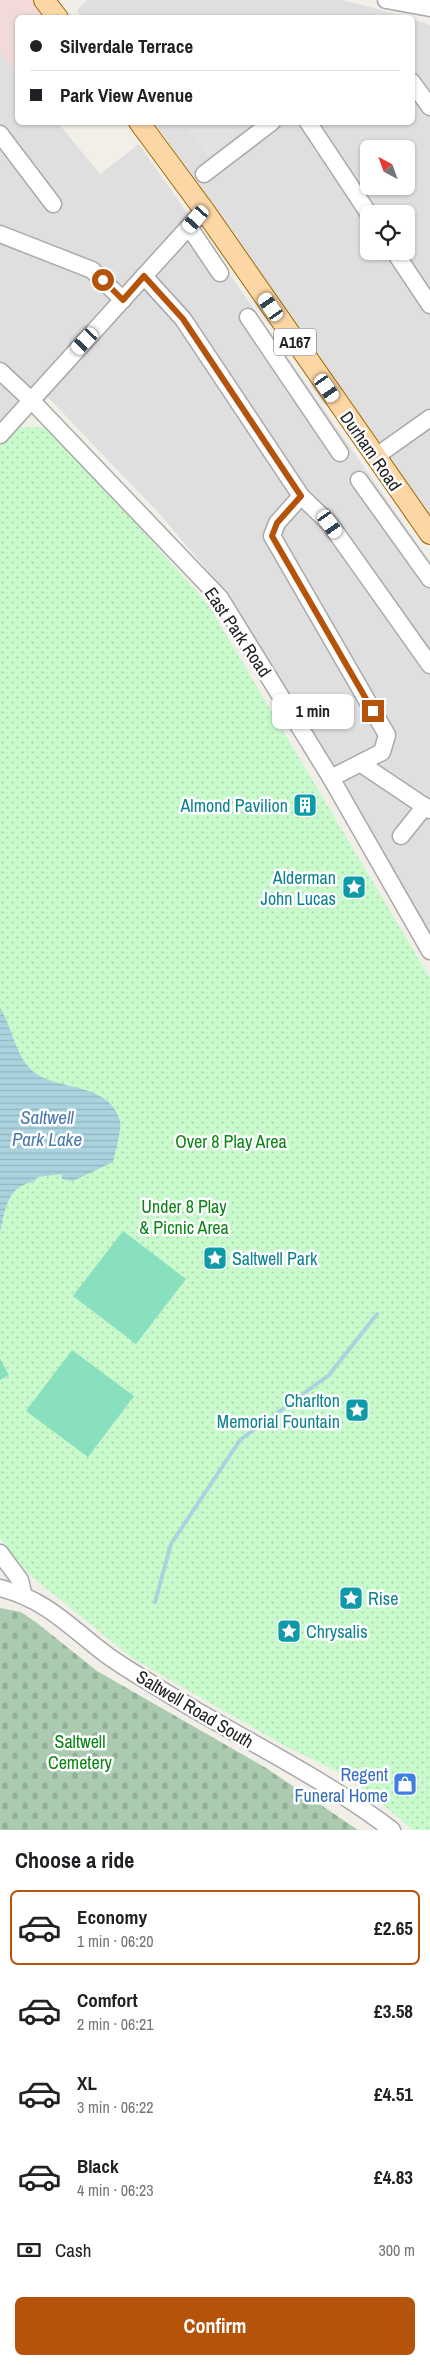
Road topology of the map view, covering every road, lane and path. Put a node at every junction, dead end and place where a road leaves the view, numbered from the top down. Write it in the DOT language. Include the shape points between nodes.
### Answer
graph roads {
  1 [pos="386,0"];
  2 [pos="425,7"];
  3 [pos="411,15"];
  4 [pos="415,86"];
  5 [pos="430,107"];
  6 [pos="141,125"];
  7 [pos="268,125"];
  8 [pos="310,125"];
  9 [pos="0,134"];
  10 [pos="204,174"];
  11 [pos="53,204"];
  12 [pos="363,205"];
  13 [pos="204,210"];
  14 [pos="188,228"];
  15 [pos="0,234"];
  16 [pos="400,260"];
  17 [pos="220,274"];
  18 [pos="144,276"];
  19 [pos="123,300"];
  20 [pos="430,305"];
  21 [pos="248,317"];
  22 [pos="0,371"];
  23 [pos="31,400"];
  24 [pos="430,418"];
  25 [pos="0,435"];
  26 [pos="340,453"];
  27 [pos="375,457"];
  28 [pos="360,480"];
  29 [pos="301,496"];
  30 [pos="430,534"];
  31 [pos="430,578"];
  32 [pos="430,665"];
  33 [pos="360,763"];
  34 [pos="331,778"];
  35 [pos="428,808"];
  36 [pos="401,836"];
  37 [pos="430,951"];
  38 [pos="0,1553"];
  39 [pos="0,1588"];
  40 [pos="23,1594"];
  41 [pos="392,1830"];
  1 -- 2 [label="street"];
  2 -- 3 [label="street"];
  4 -- 5 [label="street"];
  6 -- 13 [label="main road, Durham Road / A167"];
  7 -- 10 [label="street"];
  8 -- 12 [label="street"];
  9 -- 11 [label="street"];
  13 -- 14 [label="street"];
  13 -- 27 [label="main road, Durham Road / A167"];
  14 -- 17 [label="street"];
  14 -- 18 [label="street"];
  15 -- 19 [label="street" via="92,270"];
  16 -- 20 [label="street"];
  18 -- 19 [label="street"];
  18 -- 29 [label="street" via="183,319"];
  19 -- 23 [label="street"];
  21 -- 26 [label="street"];
  22 -- 23 [label="street, East Park Road"];
  23 -- 25 [label="street"];
  23 -- 34 [label="street, East Park Road" via="220,598"];
  24 -- 27 [label="street"];
  27 -- 30 [label="main road, Durham Road / A167"];
  28 -- 31 [label="street"];
  29 -- 32 [label="street" via="330,524"];
  29 -- 33 [label="street" via="277,523 272,536 387,735 382,752"];
  33 -- 34 [label="street"];
  33 -- 35 [label="street"];
  34 -- 37 [label="street, East Park Road"];
  35 -- 36 [label="street"];
  38 -- 40 [label="street" via="20,1580"];
  39 -- 40 [label="street, Saltwell Road South"];
  40 -- 41 [label="street, Saltwell Road South" via="42,1604 100,1650 149,1683 308,1776"];
}
